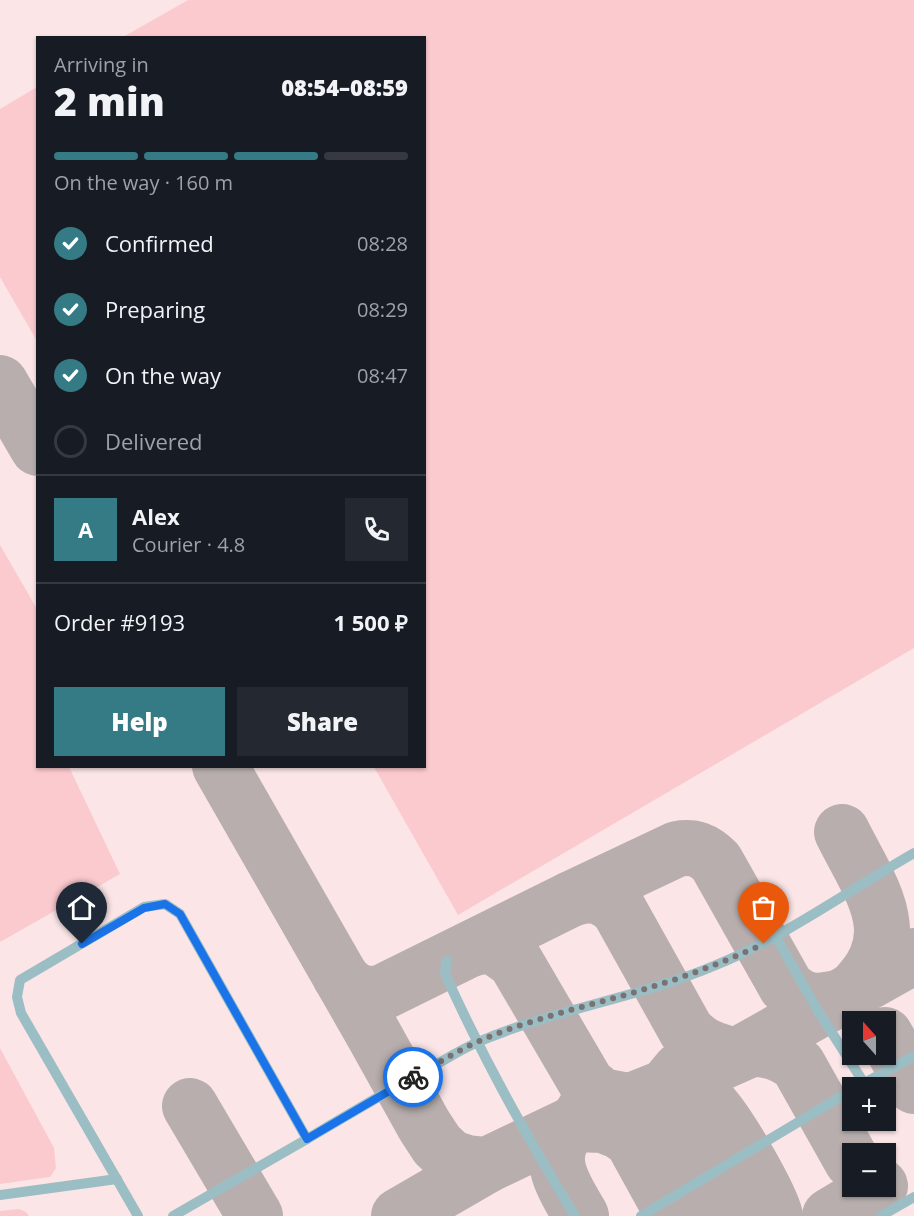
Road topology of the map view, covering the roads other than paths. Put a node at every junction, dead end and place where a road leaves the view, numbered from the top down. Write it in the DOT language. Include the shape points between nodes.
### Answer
graph roads {
  1 [pos="914,853"];
  2 [pos="777,937"];
  3 [pos="447,961"];
  4 [pos="476,1042"];
  5 [pos="914,1056"];
  6 [pos="855,1077"];
  7 [pos="875,1077"];
  8 [pos="842,1096"];
  9 [pos="307,1139"];
  10 [pos="117,1179"];
  11 [pos="0,1195"];
  12 [pos="914,1197"];
  13 [pos="138,1216"];
  14 [pos="173,1216"];
  15 [pos="575,1216"];
  16 [pos="641,1216"];
  17 [pos="881,1216"];
  1 -- 2 [label="lane"];
  2 -- 4 [label="lane" via="660,985 546,1016"];
  2 -- 6 [label="lane"];
  3 -- 4 [label="lane" via="446,976"];
  4 -- 9 [label="lane"];
  4 -- 15 [label="lane"];
  5 -- 7 [label="lane"];
  8 -- 16 [label="lane"];
  9 -- 10 [label="lane" via="180,914 165,904 144,908 20,980 17,997 21,1013"];
  9 -- 14 [label="lane"];
  10 -- 11 [label="lane"];
  10 -- 13 [label="lane"];
  12 -- 17 [label="lane"];
}
